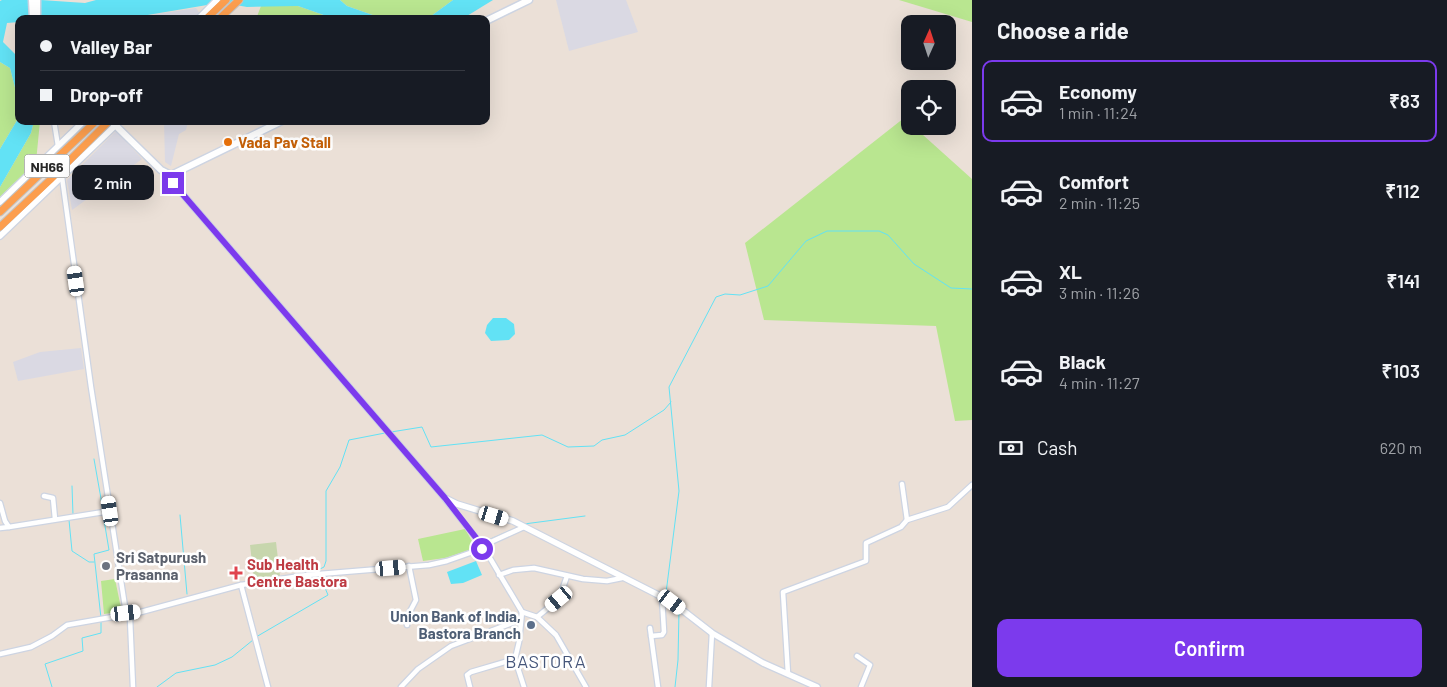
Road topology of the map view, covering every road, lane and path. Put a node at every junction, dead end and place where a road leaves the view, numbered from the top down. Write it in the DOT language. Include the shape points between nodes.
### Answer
graph roads {
  1 [pos="32,0"];
  2 [pos="37,0"];
  3 [pos="239,0"];
  4 [pos="529,0"];
  5 [pos="221,2"];
  6 [pos="230,8"];
  7 [pos="34,15"];
  8 [pos="38,15"];
  9 [pos="202,15"];
  10 [pos="210,15"];
  11 [pos="224,15"];
  12 [pos="226,15"];
  13 [pos="490,19"];
  14 [pos="55,125"];
  15 [pos="80,125"];
  16 [pos="92,125"];
  17 [pos="110,125"];
  18 [pos="110,125"];
  19 [pos="114,125"];
  20 [pos="274,125"];
  21 [pos="58,146"];
  22 [pos="170,175"];
  23 [pos="62,177"];
  24 [pos="0,202"];
  25 [pos="0,212"];
  26 [pos="0,227"];
  27 [pos="0,236"];
  28 [pos="902,484"];
  29 [pos="972,485"];
  30 [pos="44,496"];
  31 [pos="445,498"];
  32 [pos="0,503"];
  33 [pos="110,511"];
  34 [pos="55,519"];
  35 [pos="907,520"];
  36 [pos="522,526"];
  37 [pos="10,527"];
  38 [pos="0,528"];
  39 [pos="482,548"];
  40 [pos="409,566"];
  41 [pos="499,575"];
  42 [pos="568,576"];
  43 [pos="622,578"];
  44 [pos="241,585"];
  45 [pos="662,598"];
  46 [pos="522,612"];
  47 [pos="126,613"];
  48 [pos="537,617"];
  49 [pos="520,620"];
  50 [pos="406,626"];
  51 [pos="650,628"];
  52 [pos="712,633"];
  53 [pos="652,636"];
  54 [pos="0,654"];
  55 [pos="857,656"];
  56 [pos="515,659"];
  57 [pos="788,674"];
  58 [pos="801,684"];
  59 [pos="133,687"];
  60 [pos="268,687"];
  61 [pos="400,687"];
  62 [pos="470,687"];
  63 [pos="524,687"];
  64 [pos="586,687"];
  65 [pos="658,687"];
  66 [pos="709,687"];
  67 [pos="817,687"];
  68 [pos="861,687"];
  1 -- 7 [label="main road"];
  2 -- 8 [label="main road"];
  3 -- 6 [label="highway"];
  4 -- 13 [label="main road"];
  5 -- 9 [label="street"];
  5 -- 10 [label="highway"];
  6 -- 11 [label="highway"];
  6 -- 12 [label="street"];
  14 -- 21 [label="street"];
  15 -- 21 [label="street"];
  16 -- 25 [label="highway, NH66"];
  17 -- 23 [label="street"];
  18 -- 26 [label="highway, NH66"];
  19 -- 22 [label="main road"];
  20 -- 22 [label="main road"];
  21 -- 24 [label="street"];
  22 -- 31 [label="street" via="173,183"];
  23 -- 27 [label="street"];
  23 -- 33 [label="street"];
  28 -- 35 [label="street"];
  29 -- 35 [label="street" via="948,507"];
  30 -- 34 [label="street" via="53,498"];
  31 -- 36 [label="street"];
  31 -- 39 [label="street"];
  32 -- 37 [label="street"];
  33 -- 34 [label="street"];
  33 -- 47 [label="street"];
  34 -- 37 [label="street"];
  35 -- 57 [label="street" via="901,527 866,543 866,561 783,592"];
  36 -- 39 [label="street"];
  36 -- 43 [label="street"];
  37 -- 38 [label="street"];
  39 -- 40 [label="street" via="447,561"];
  39 -- 41 [label="street"];
  40 -- 44 [label="street"];
  40 -- 50 [label="street" via="416,600 406,619"];
  41 -- 42 [label="street" via="534,568"];
  41 -- 46 [label="street"];
  42 -- 43 [label="street" via="607,581"];
  42 -- 48 [label="street" via="559,599"];
  43 -- 45 [label="street"];
  44 -- 47 [label="street" via="141,612"];
  44 -- 60 [label="street"];
  45 -- 52 [label="street"];
  45 -- 53 [label="street" via="664,632 662,636"];
  46 -- 48 [label="street"];
  46 -- 49 [label="street"];
  47 -- 54 [label="street" via="67,624 32,647"];
  47 -- 59 [label="street" via="130,618"];
  48 -- 64 [label="street" via="556,635"];
  49 -- 56 [label="street"];
  49 -- 61 [label="street" via="451,646 418,669"];
  51 -- 53 [label="street"];
  52 -- 57 [label="street"];
  52 -- 66 [label="street"];
  53 -- 65 [label="street"];
  55 -- 68 [label="street" via="870,665"];
  56 -- 62 [label="street" via="471,672 467,676"];
  56 -- 63 [label="street"];
  57 -- 58 [label="street"];
  58 -- 67 [label="street"];
}
